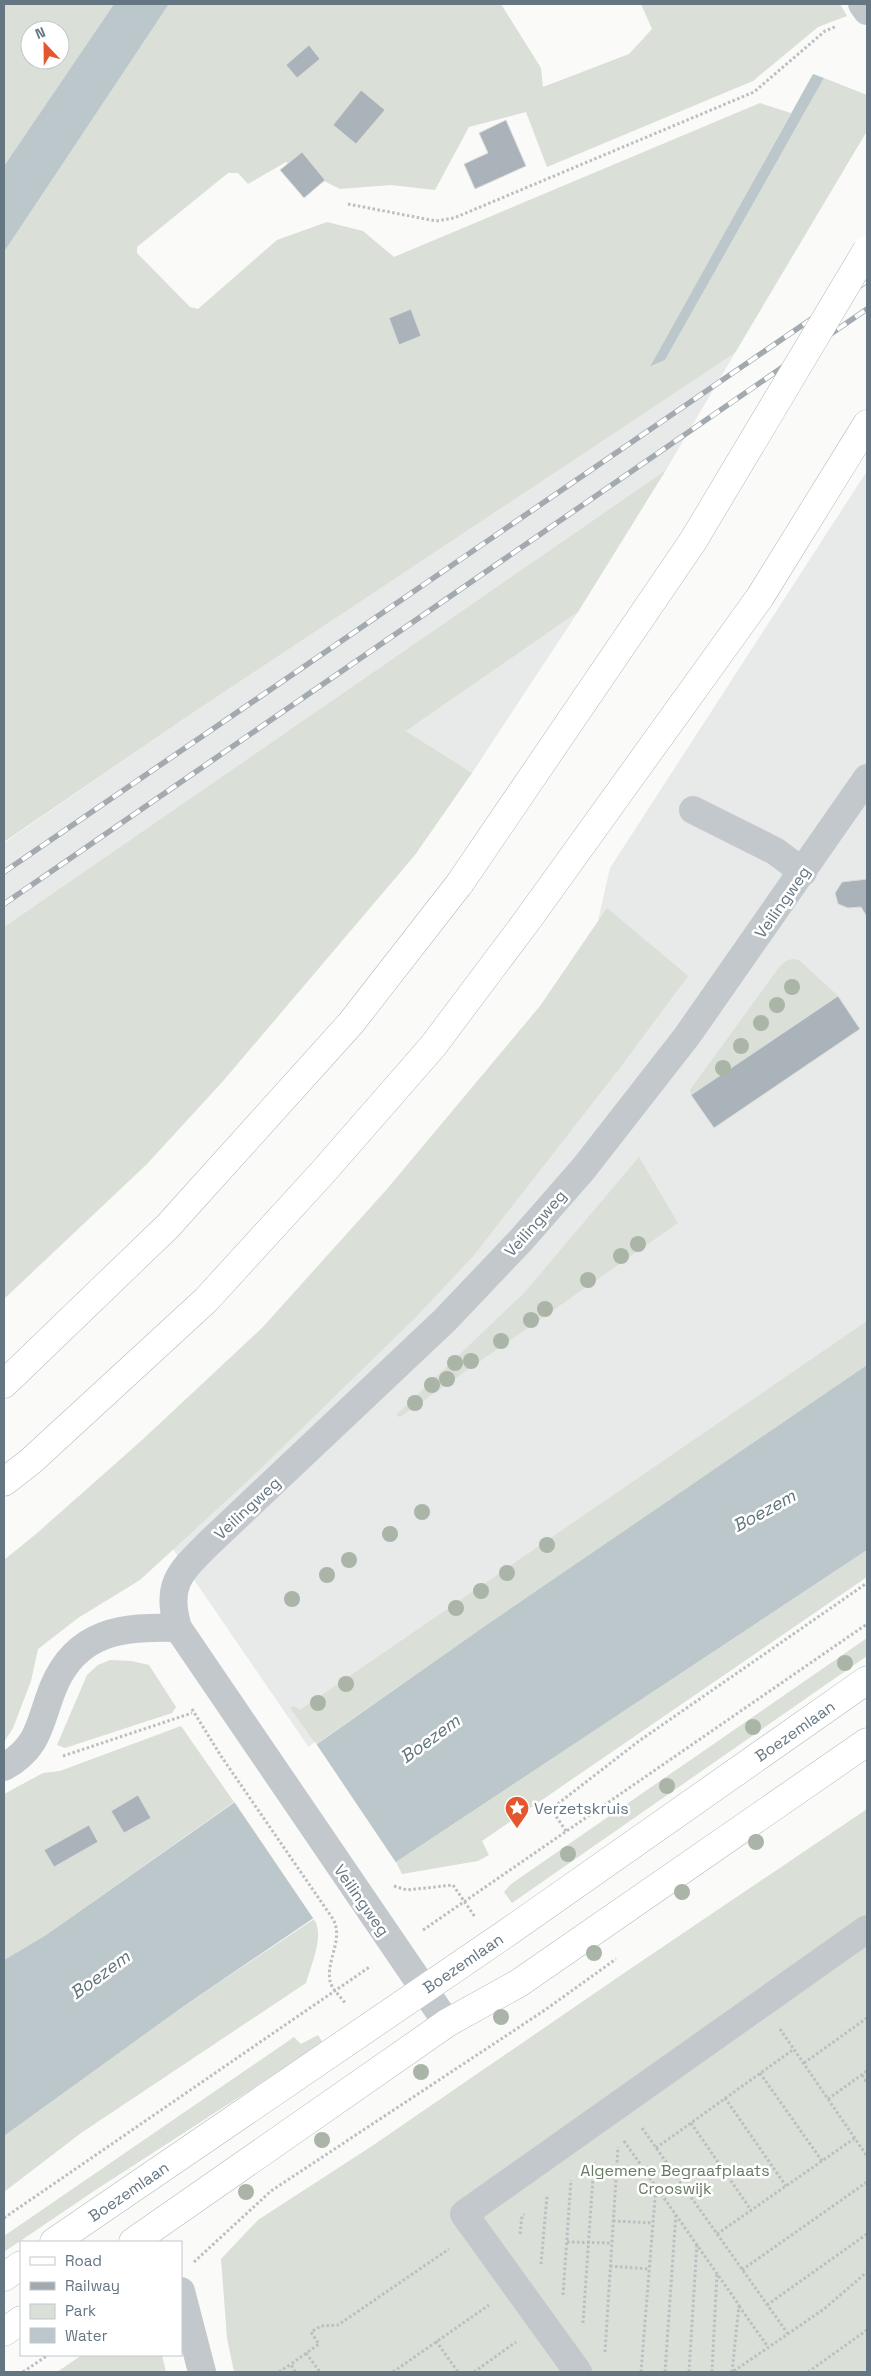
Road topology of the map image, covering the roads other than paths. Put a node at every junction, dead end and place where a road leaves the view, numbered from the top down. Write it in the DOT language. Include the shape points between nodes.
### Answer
graph roads {
  1 [pos="862,4"];
  2 [pos="867,11"];
  3 [pos="867,250"];
  4 [pos="867,424"];
  5 [pos="867,778"];
  6 [pos="693,810"];
  7 [pos="803,872"];
  8 [pos="4,1384"];
  9 [pos="4,1482"];
  10 [pos="178,1628"];
  11 [pos="867,1680"];
  12 [pos="867,1742"];
  13 [pos="14,1760"];
  14 [pos="867,1929"];
  15 [pos="424,1990"];
  16 [pos="447,2023"];
  17 [pos="144,2239"];
  18 [pos="55,2241"];
  19 [pos="20,2266"];
  20 [pos="4,2277"];
  21 [pos="184,2279"];
  22 [pos="20,2321"];
  23 [pos="4,2332"];
  24 [pos="202,2372"];
  25 [pos="578,2372"];
  1 -- 2 [label="street"];
  3 -- 8 [label="main road, bridge" via="693,541 460,883 351,1023 168,1226"];
  4 -- 9 [label="main road" via="760,597 433,1046 206,1300"];
  5 -- 7 [label="street, Veilingweg"];
  6 -- 7 [label="street" via="775,851"];
  7 -- 10 [label="street, Veilingweg" via="687,1036 584,1168 522,1239 414,1351 182,1570 175,1581 172,1603"];
  10 -- 13 [label="street" via="140,1627 113,1632 89,1643 60,1674 35,1740"];
  10 -- 15 [label="street, Veilingweg"];
  11 -- 15 [label="main road, Boezemlaan"];
  12 -- 16 [label="main road" via="519,1982"];
  14 -- 25 [label="street" via="464,2214"];
  15 -- 16 [label="street, Veilingweg"];
  15 -- 18 [label="main road, Boezemlaan"];
  16 -- 17 [label="main road"];
  19 -- 20 [label="main road"];
  21 -- 24 [label="street"];
  22 -- 23 [label="main road"];
}
